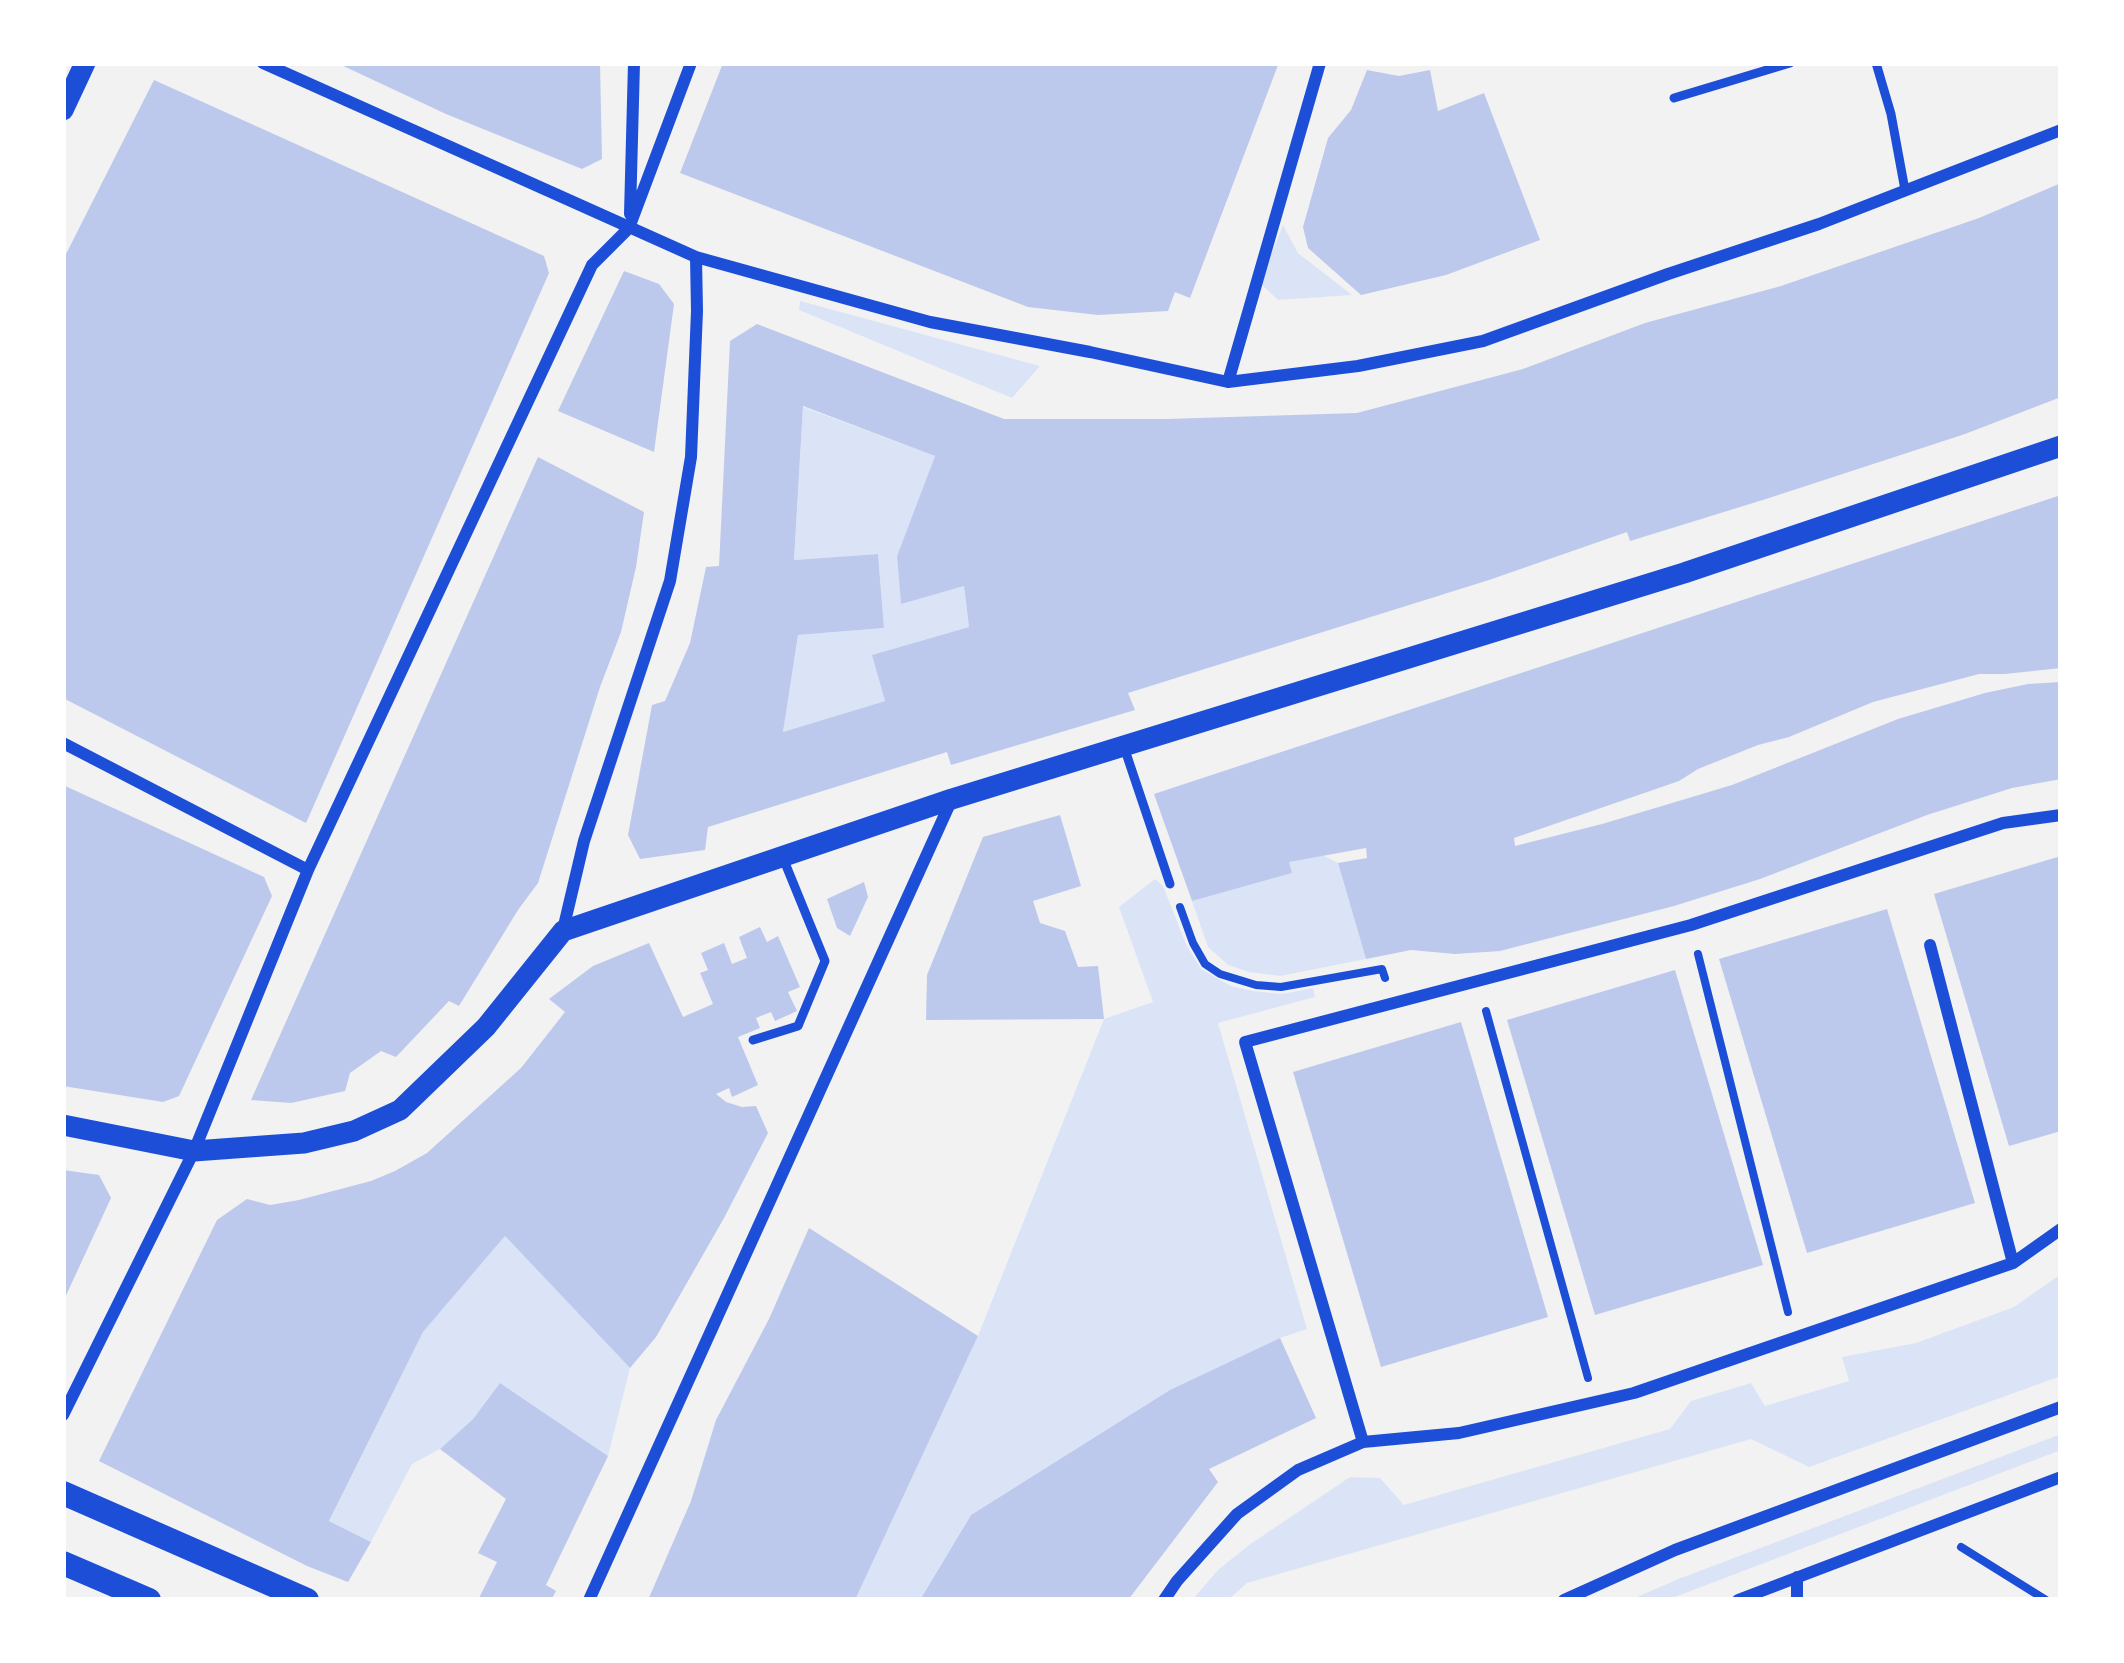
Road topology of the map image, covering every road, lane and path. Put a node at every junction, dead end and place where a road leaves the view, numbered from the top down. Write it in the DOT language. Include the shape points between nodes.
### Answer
graph roads {
  1 [pos="85,63"];
  2 [pos="263,63"];
  3 [pos="634,63"];
  4 [pos="691,63"];
  5 [pos="1320,63"];
  6 [pos="1790,63"];
  7 [pos="1876,63"];
  8 [pos="1674,98"];
  9 [pos="63,110"];
  10 [pos="2061,130"];
  11 [pos="1905,190"];
  12 [pos="629,228"];
  13 [pos="696,257"];
  14 [pos="1228,382"];
  15 [pos="2061,446"];
  16 [pos="63,743"];
  17 [pos="1124,747"];
  18 [pos="952,799"];
  19 [pos="2061,814"];
  20 [pos="782,857"];
  21 [pos="308,869"];
  22 [pos="1170,884"];
  23 [pos="1691,926"];
  24 [pos="563,932"];
  25 [pos="1930,945"];
  26 [pos="1477,980"];
  27 [pos="1393,1002"];
  28 [pos="753,1040"];
  29 [pos="63,1125"];
  30 [pos="194,1151"];
  31 [pos="2061,1229"];
  32 [pos="2013,1263"];
  33 [pos="1794,1337"];
  34 [pos="1595,1402"];
  35 [pos="2061,1406"];
  36 [pos="63,1415"];
  37 [pos="1363,1442"];
  38 [pos="2061,1477"];
  39 [pos="63,1493"];
  40 [pos="1928,1526"];
  41 [pos="63,1563"];
  42 [pos="1797,1577"];
  43 [pos="149,1600"];
  44 [pos="307,1600"];
  45 [pos="589,1600"];
  46 [pos="1164,1600"];
  47 [pos="1564,1600"];
  48 [pos="1738,1600"];
  49 [pos="1797,1600"];
  50 [pos="2046,1600"];
  1 -- 9 [label="street"];
  2 -- 12 [label="street"];
  3 -- 12 [label="street"];
  4 -- 12 [label="street"];
  5 -- 14 [label="street"];
  6 -- 8 [label="lane"];
  7 -- 11 [label="lane"];
  10 -- 11 [label="street"];
  11 -- 14 [label="street" via="1483,340"];
  12 -- 13 [label="street"];
  12 -- 21 [label="street" via="592,265"];
  13 -- 14 [label="street" via="930,322"];
  13 -- 24 [label="street" via="691,457 670,581 584,841"];
  15 -- 17 [label="street"];
  16 -- 21 [label="street"];
  17 -- 18 [label="street"];
  17 -- 22 [label="lane"];
  18 -- 20 [label="street"];
  18 -- 45 [label="street"];
  19 -- 23 [label="street" via="2003,823"];
  20 -- 24 [label="street"];
  20 -- 28 [label="lane" via="825,961 798,1026"];
  21 -- 30 [label="street"];
  22 -- 27 [label="path" via="1193,944 1220,974 1281,987 1382,969"];
  23 -- 26 [label="street"];
  23 -- 33 [label="path"];
  24 -- 30 [label="street" via="486,1027 400,1110 304,1143"];
  25 -- 32 [label="street"];
  26 -- 27 [label="street"];
  26 -- 34 [label="path"];
  27 -- 37 [label="street" via="1244,1042"];
  29 -- 30 [label="street"];
  30 -- 36 [label="street"];
  31 -- 32 [label="street"];
  32 -- 33 [label="street"];
  33 -- 34 [label="street"];
  34 -- 37 [label="street" via="1459,1433"];
  35 -- 47 [label="street" via="1675,1550"];
  37 -- 46 [label="street" via="1298,1470 1237,1514"];
  38 -- 40 [label="street"];
  39 -- 44 [label="main road"];
  40 -- 42 [label="street"];
  40 -- 50 [label="path"];
  41 -- 43 [label="main road"];
  42 -- 48 [label="street"];
  42 -- 49 [label="street"];
}
